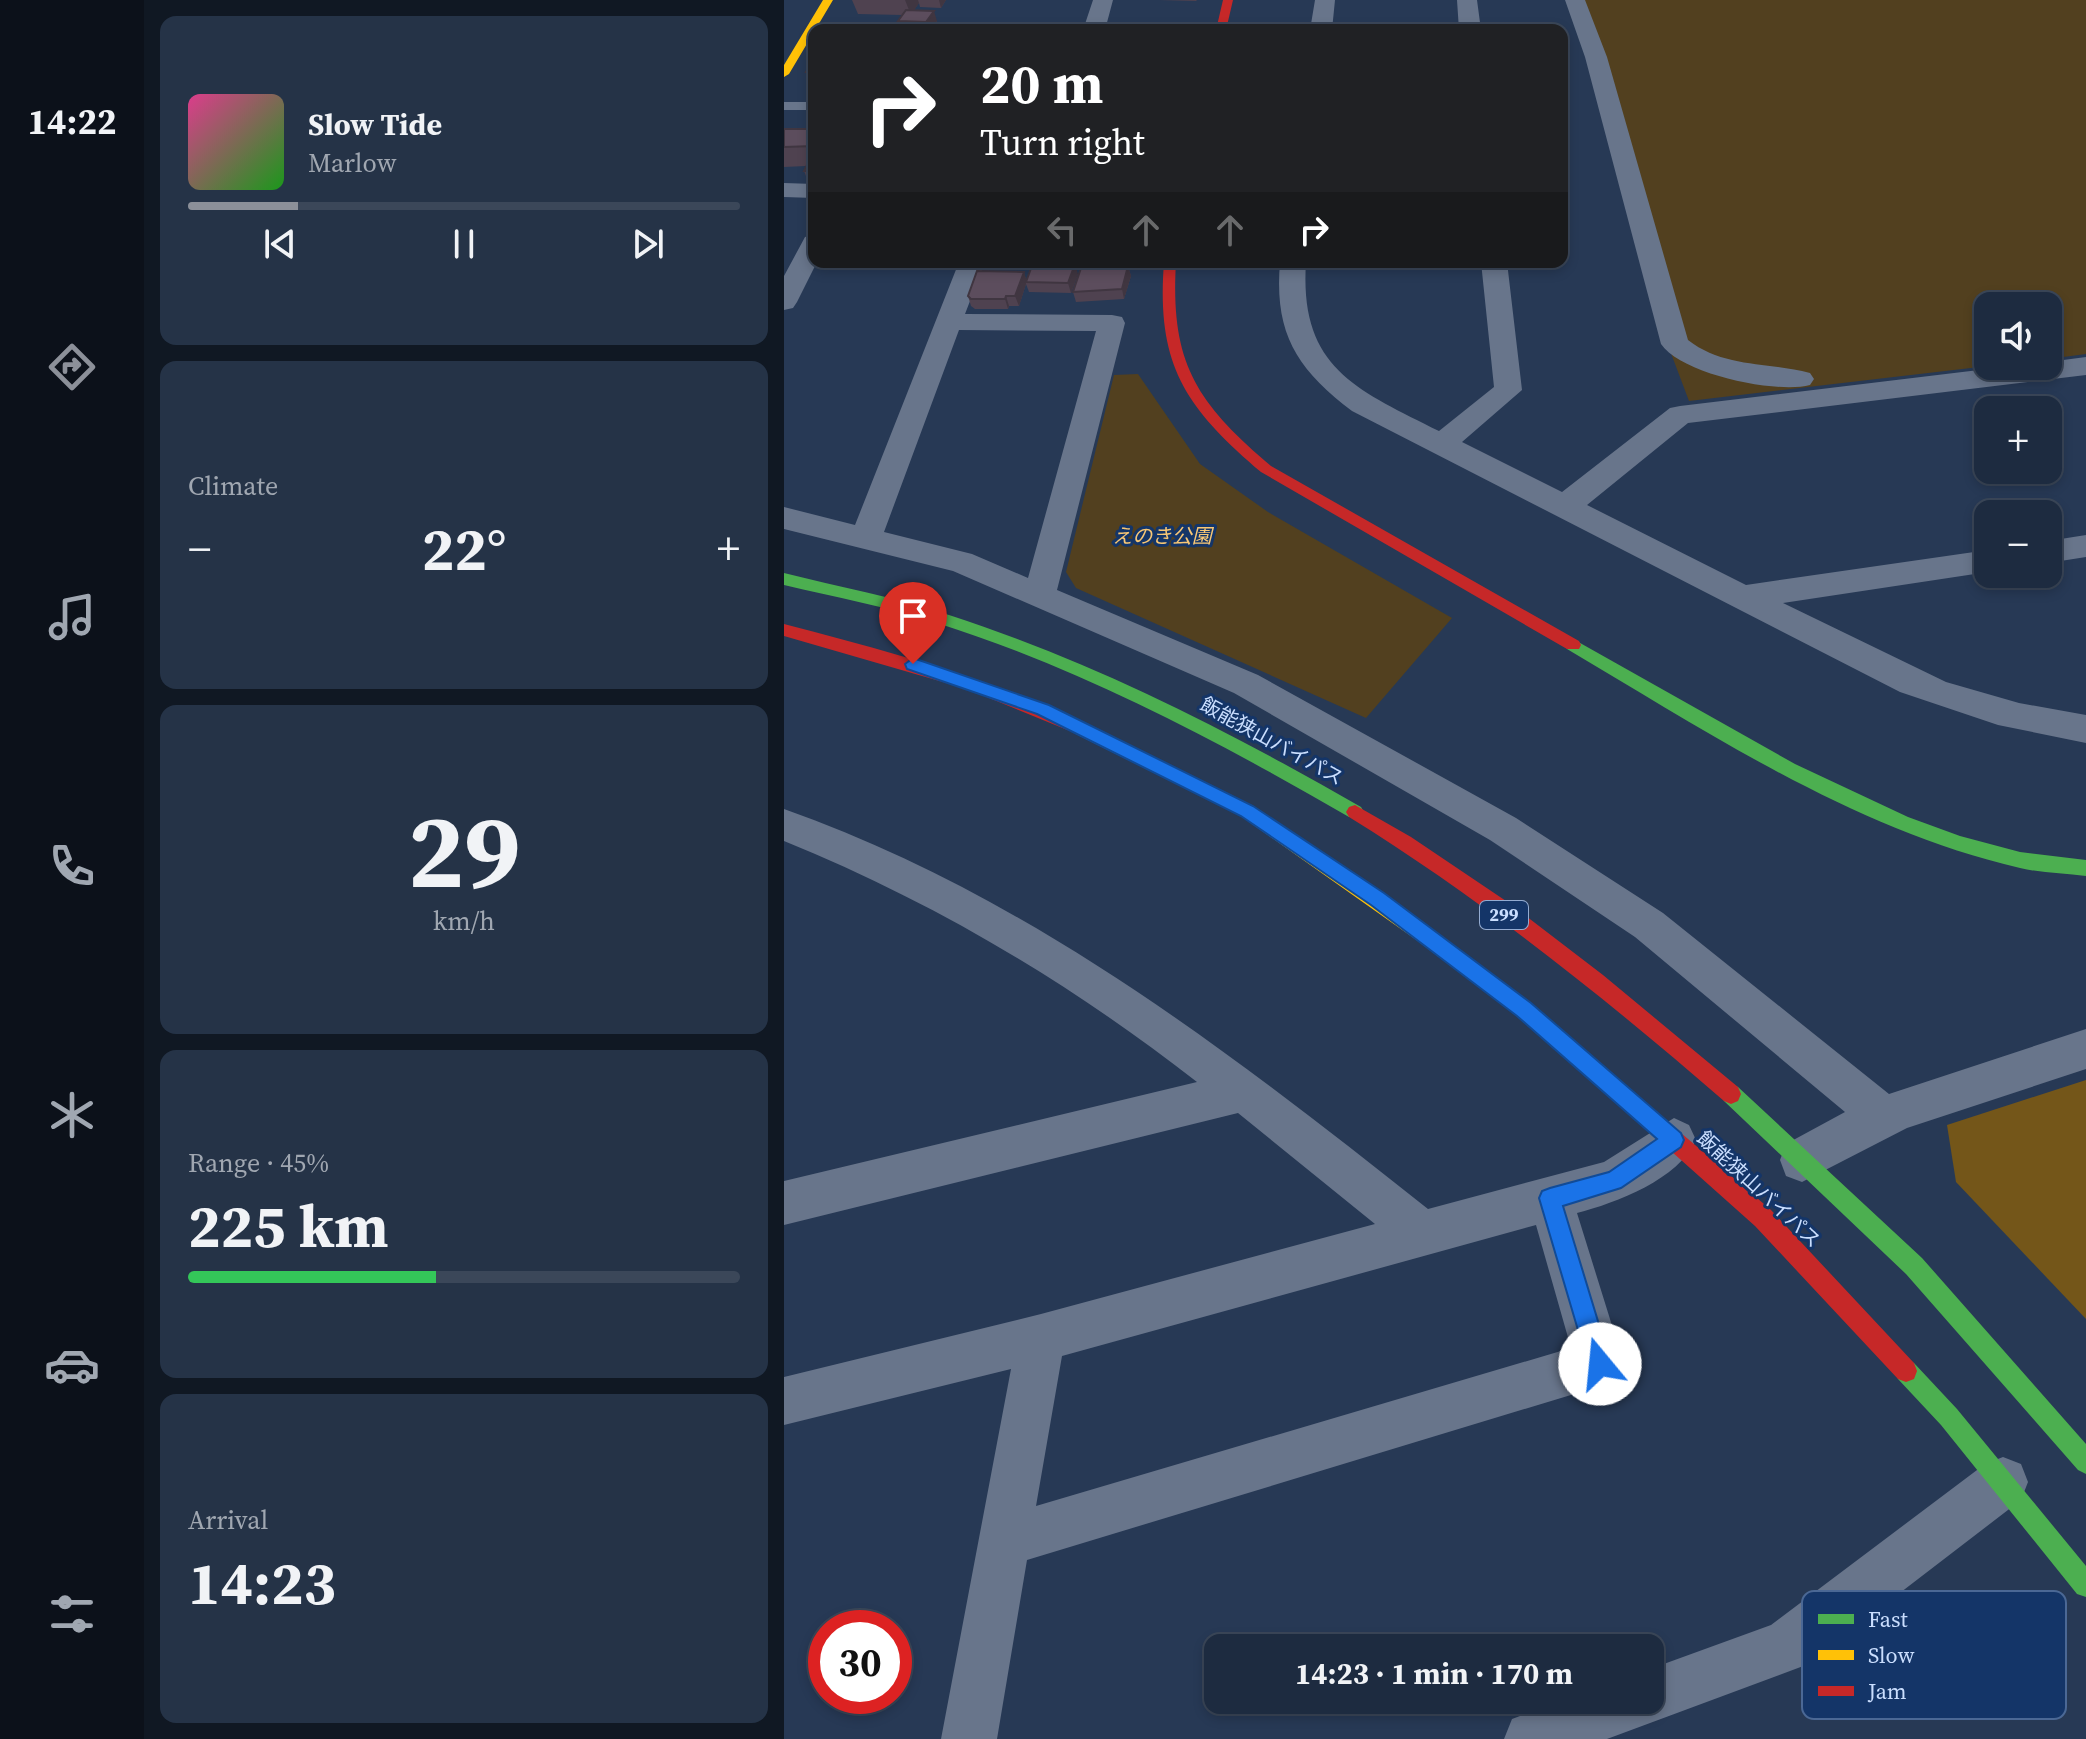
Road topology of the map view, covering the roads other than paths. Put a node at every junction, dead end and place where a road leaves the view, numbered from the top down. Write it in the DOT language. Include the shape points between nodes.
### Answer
graph roads {
  1 [pos="828,0"];
  2 [pos="1103,0"];
  3 [pos="1228,0"];
  4 [pos="1325,0"];
  5 [pos="1467,0"];
  6 [pos="1575,0"];
  7 [pos="814,24"];
  8 [pos="1096,24"];
  9 [pos="1222,24"];
  10 [pos="1322,24"];
  11 [pos="1469,24"];
  12 [pos="808,34"];
  13 [pos="784,74"];
  14 [pos="784,106"];
  15 [pos="808,106"];
  16 [pos="784,190"];
  17 [pos="808,191"];
  18 [pos="808,254"];
  19 [pos="970,268"];
  20 [pos="1169,268"];
  21 [pos="1293,268"];
  22 [pos="1495,268"];
  23 [pos="784,302"];
  24 [pos="949,322"];
  25 [pos="2086,366"];
  26 [pos="1800,379"];
  27 [pos="1441,444"];
  28 [pos="1565,506"];
  29 [pos="784,518"];
  30 [pos="866,537"];
  31 [pos="2086,546"];
  32 [pos="2062,550"];
  33 [pos="1974,563"];
  34 [pos="784,579"];
  35 [pos="1040,594"];
  36 [pos="1743,597"];
  37 [pos="784,630"];
  38 [pos="2086,729"];
  39 [pos="784,825"];
  40 [pos="2086,868"];
  41 [pos="2086,1049"];
  42 [pos="1245,1091"];
  43 [pos="1884,1117"];
  44 [pos="1674,1140"];
  45 [pos="1802,1160"];
  46 [pos="1550,1198"];
  47 [pos="784,1203"];
  48 [pos="1422,1233"];
  49 [pos="1041,1338"];
  50 [pos="784,1401"];
  51 [pos="2086,1462"];
  52 [pos="2003,1482"];
  53 [pos="1005,1541"];
  54 [pos="2086,1585"];
  55 [pos="1859,1591"];
  56 [pos="1802,1635"];
  57 [pos="1664,1691"];
  58 [pos="1601,1714"];
  59 [pos="969,1739"];
  60 [pos="1532,1739"];
  1 -- 7 [label="main road"];
  2 -- 8 [label="street"];
  3 -- 9 [label="main road"];
  4 -- 10 [label="street"];
  5 -- 11 [label="street"];
  6 -- 26 [label="street" via="1596,57 1675,344 1699,360"];
  12 -- 13 [label="main road"];
  14 -- 15 [label="lane"];
  16 -- 17 [label="street"];
  18 -- 23 [label="street"];
  19 -- 24 [label="street"];
  20 -- 40 [label="main road" via="1164,303 1172,357 1204,414 1266,469 1823,788 1922,831 2021,860"];
  21 -- 27 [label="street" via="1290,313 1313,361 1362,404"];
  22 -- 27 [label="street" via="1508,390"];
  24 -- 30 [label="street"];
  24 -- 35 [label="street" via="1112,323"];
  25 -- 28 [label="street" via="1680,415"];
  27 -- 28 [label="street"];
  28 -- 36 [label="street"];
  29 -- 30 [label="street"];
  30 -- 35 [label="street" via="961,562"];
  31 -- 32 [label="street"];
  33 -- 36 [label="street"];
  34 -- 45 [label="main road, 飯能狭山バイパス / 299" via="979,629 1105,680 1288,769 1415,850 1566,959 1710,1073"];
  35 -- 43 [label="street" via="1246,684 1503,829 1649,925"];
  36 -- 38 [label="street" via="1970,707"];
  37 -- 44 [label="main road, 飯能狭山バイパス" via="939,672 1043,710 1247,811 1377,899 1524,1010"];
  39 -- 42 [label="street" via="911,876 1004,926 1104,987"];
  41 -- 43 [label="street"];
  42 -- 47 [label="street"];
  42 -- 48 [label="street"];
  43 -- 45 [label="street" via="1835,1137"];
  44 -- 46 [label="street" via="1614,1181"];
  44 -- 52 [label="main road, 飯能狭山バイパス" via="1774,1229"];
  45 -- 51 [label="main road, 飯能狭山バイパス / 299" via="1890,1241"];
  46 -- 48 [label="street"];
  46 -- 53 [label="street" via="1600,1364"];
  48 -- 49 [label="street"];
  49 -- 50 [label="street"];
  49 -- 53 [label="street"];
  52 -- 54 [label="main road, 飯能狭山バイパス"];
  52 -- 55 [label="street"];
  53 -- 59 [label="street"];
  56 -- 57 [label="street" via="1787,1646"];
  58 -- 60 [label="street"];
}
